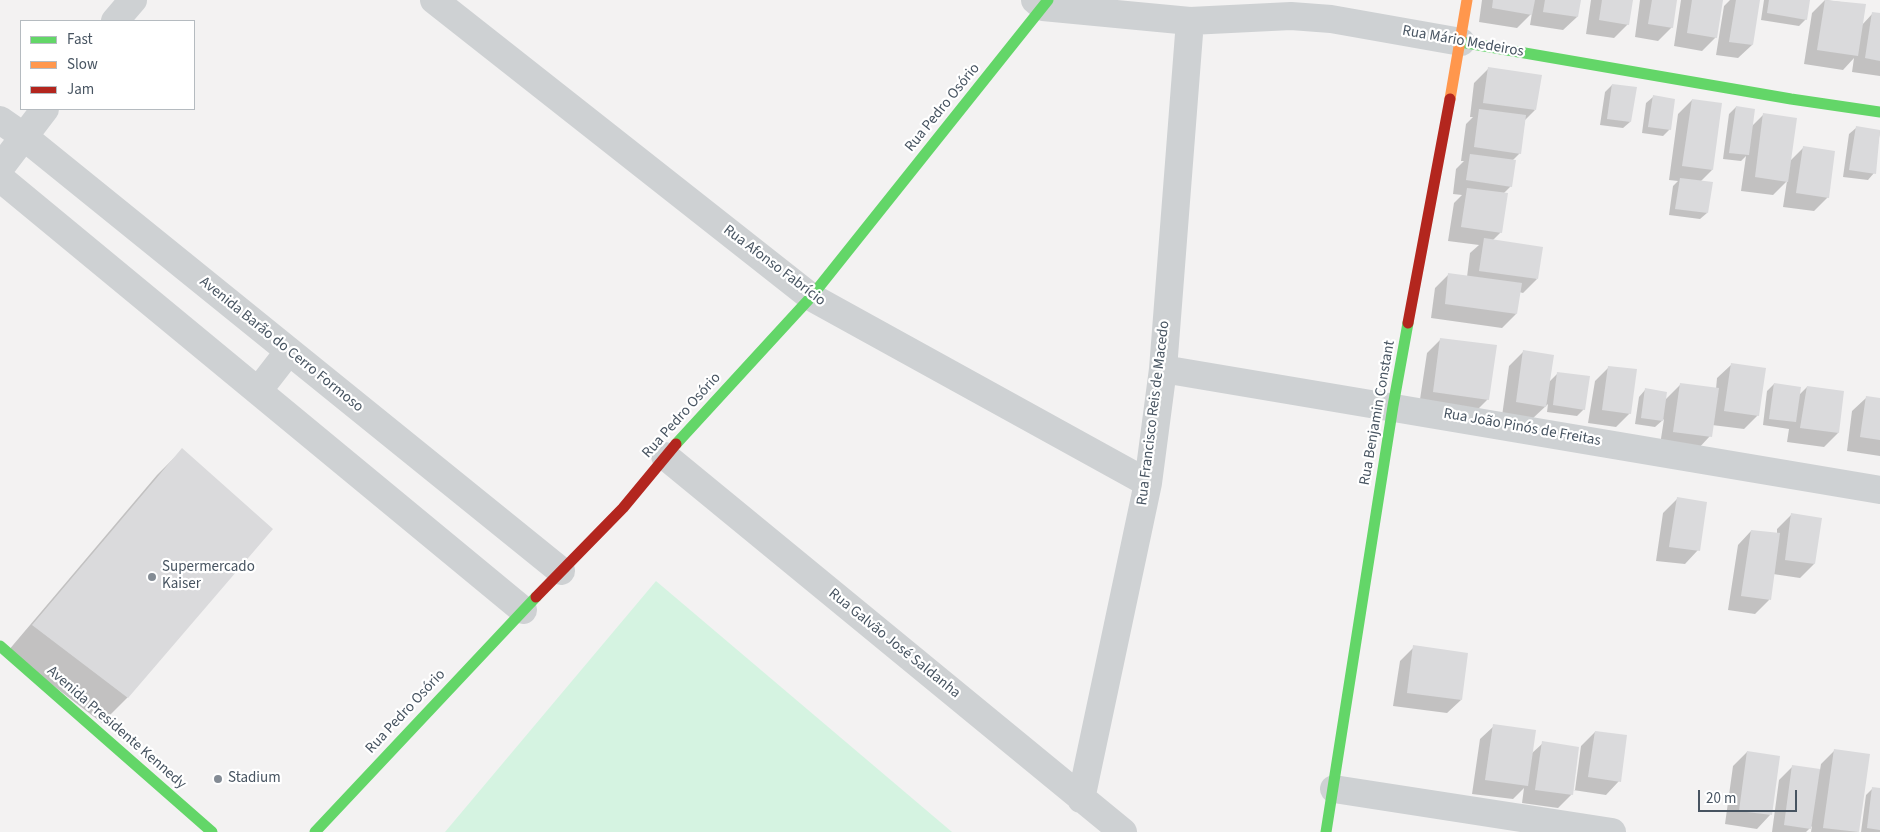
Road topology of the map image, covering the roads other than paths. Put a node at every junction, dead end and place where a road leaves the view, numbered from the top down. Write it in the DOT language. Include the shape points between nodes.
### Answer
graph roads {
  1 [pos="133,0"];
  2 [pos="434,0"];
  3 [pos="1467,0"];
  4 [pos="1042,2"];
  5 [pos="117,20"];
  6 [pos="1190,22"];
  7 [pos="1461,42"];
  8 [pos="44,110"];
  9 [pos="1880,112"];
  10 [pos="0,120"];
  11 [pos="23,136"];
  12 [pos="0,168"];
  13 [pos="0,178"];
  14 [pos="811,298"];
  15 [pos="289,351"];
  16 [pos="1163,369"];
  17 [pos="258,391"];
  18 [pos="1393,406"];
  19 [pos="665,456"];
  20 [pos="1148,482"];
  21 [pos="1880,490"];
  22 [pos="561,571"];
  23 [pos="523,610"];
  24 [pos="0,646"];
  25 [pos="1334,789"];
  26 [pos="1081,799"];
  27 [pos="212,832"];
  28 [pos="315,832"];
  29 [pos="1123,832"];
  30 [pos="1326,832"];
  31 [pos="1612,832"];
  1 -- 5 [label="street"];
  2 -- 14 [label="street, Rua Afonso Fabrício"];
  3 -- 7 [label="street, Rua Benjamin Constant"];
  4 -- 6 [label="street, Rua Mário Medeiros"];
  4 -- 14 [label="street, Rua Pedro Osório"];
  6 -- 7 [label="street, Rua Mário Medeiros" via="1291,16 1331,19"];
  6 -- 16 [label="street, Rua Francisco Reis de Macedo"];
  7 -- 9 [label="street, Rua Mário Medeiros"];
  7 -- 18 [label="street, Rua Benjamin Constant"];
  8 -- 11 [label="street"];
  10 -- 11 [label="street, Avenida Barão do Cerro Formoso"];
  11 -- 12 [label="street"];
  11 -- 15 [label="street, Avenida Barão do Cerro Formoso"];
  13 -- 17 [label="street"];
  14 -- 19 [label="street, Rua Pedro Osório"];
  14 -- 20 [label="street, Rua Afonso Fabrício"];
  15 -- 17 [label="street"];
  15 -- 22 [label="street, Avenida Barão do Cerro Formoso"];
  16 -- 18 [label="street, Rua João Pinós de Freitas"];
  16 -- 20 [label="street, Rua Francisco Reis de Macedo"];
  17 -- 23 [label="street"];
  18 -- 21 [label="street, Rua João Pinós de Freitas"];
  18 -- 25 [label="street, Rua Benjamin Constant"];
  19 -- 22 [label="street, Rua Pedro Osório" via="623,508"];
  19 -- 26 [label="street, Rua Galvão José Saldanha"];
  20 -- 26 [label="street, Rua Francisco Reis de Macedo"];
  22 -- 23 [label="street, Rua Pedro Osório"];
  23 -- 28 [label="street, Rua Pedro Osório"];
  24 -- 27 [label="street, Avenida Presidente Kennedy"];
  25 -- 30 [label="street, Rua Benjamin Constant"];
  25 -- 31 [label="street"];
  26 -- 29 [label="street, Rua Galvão José Saldanha"];
}
